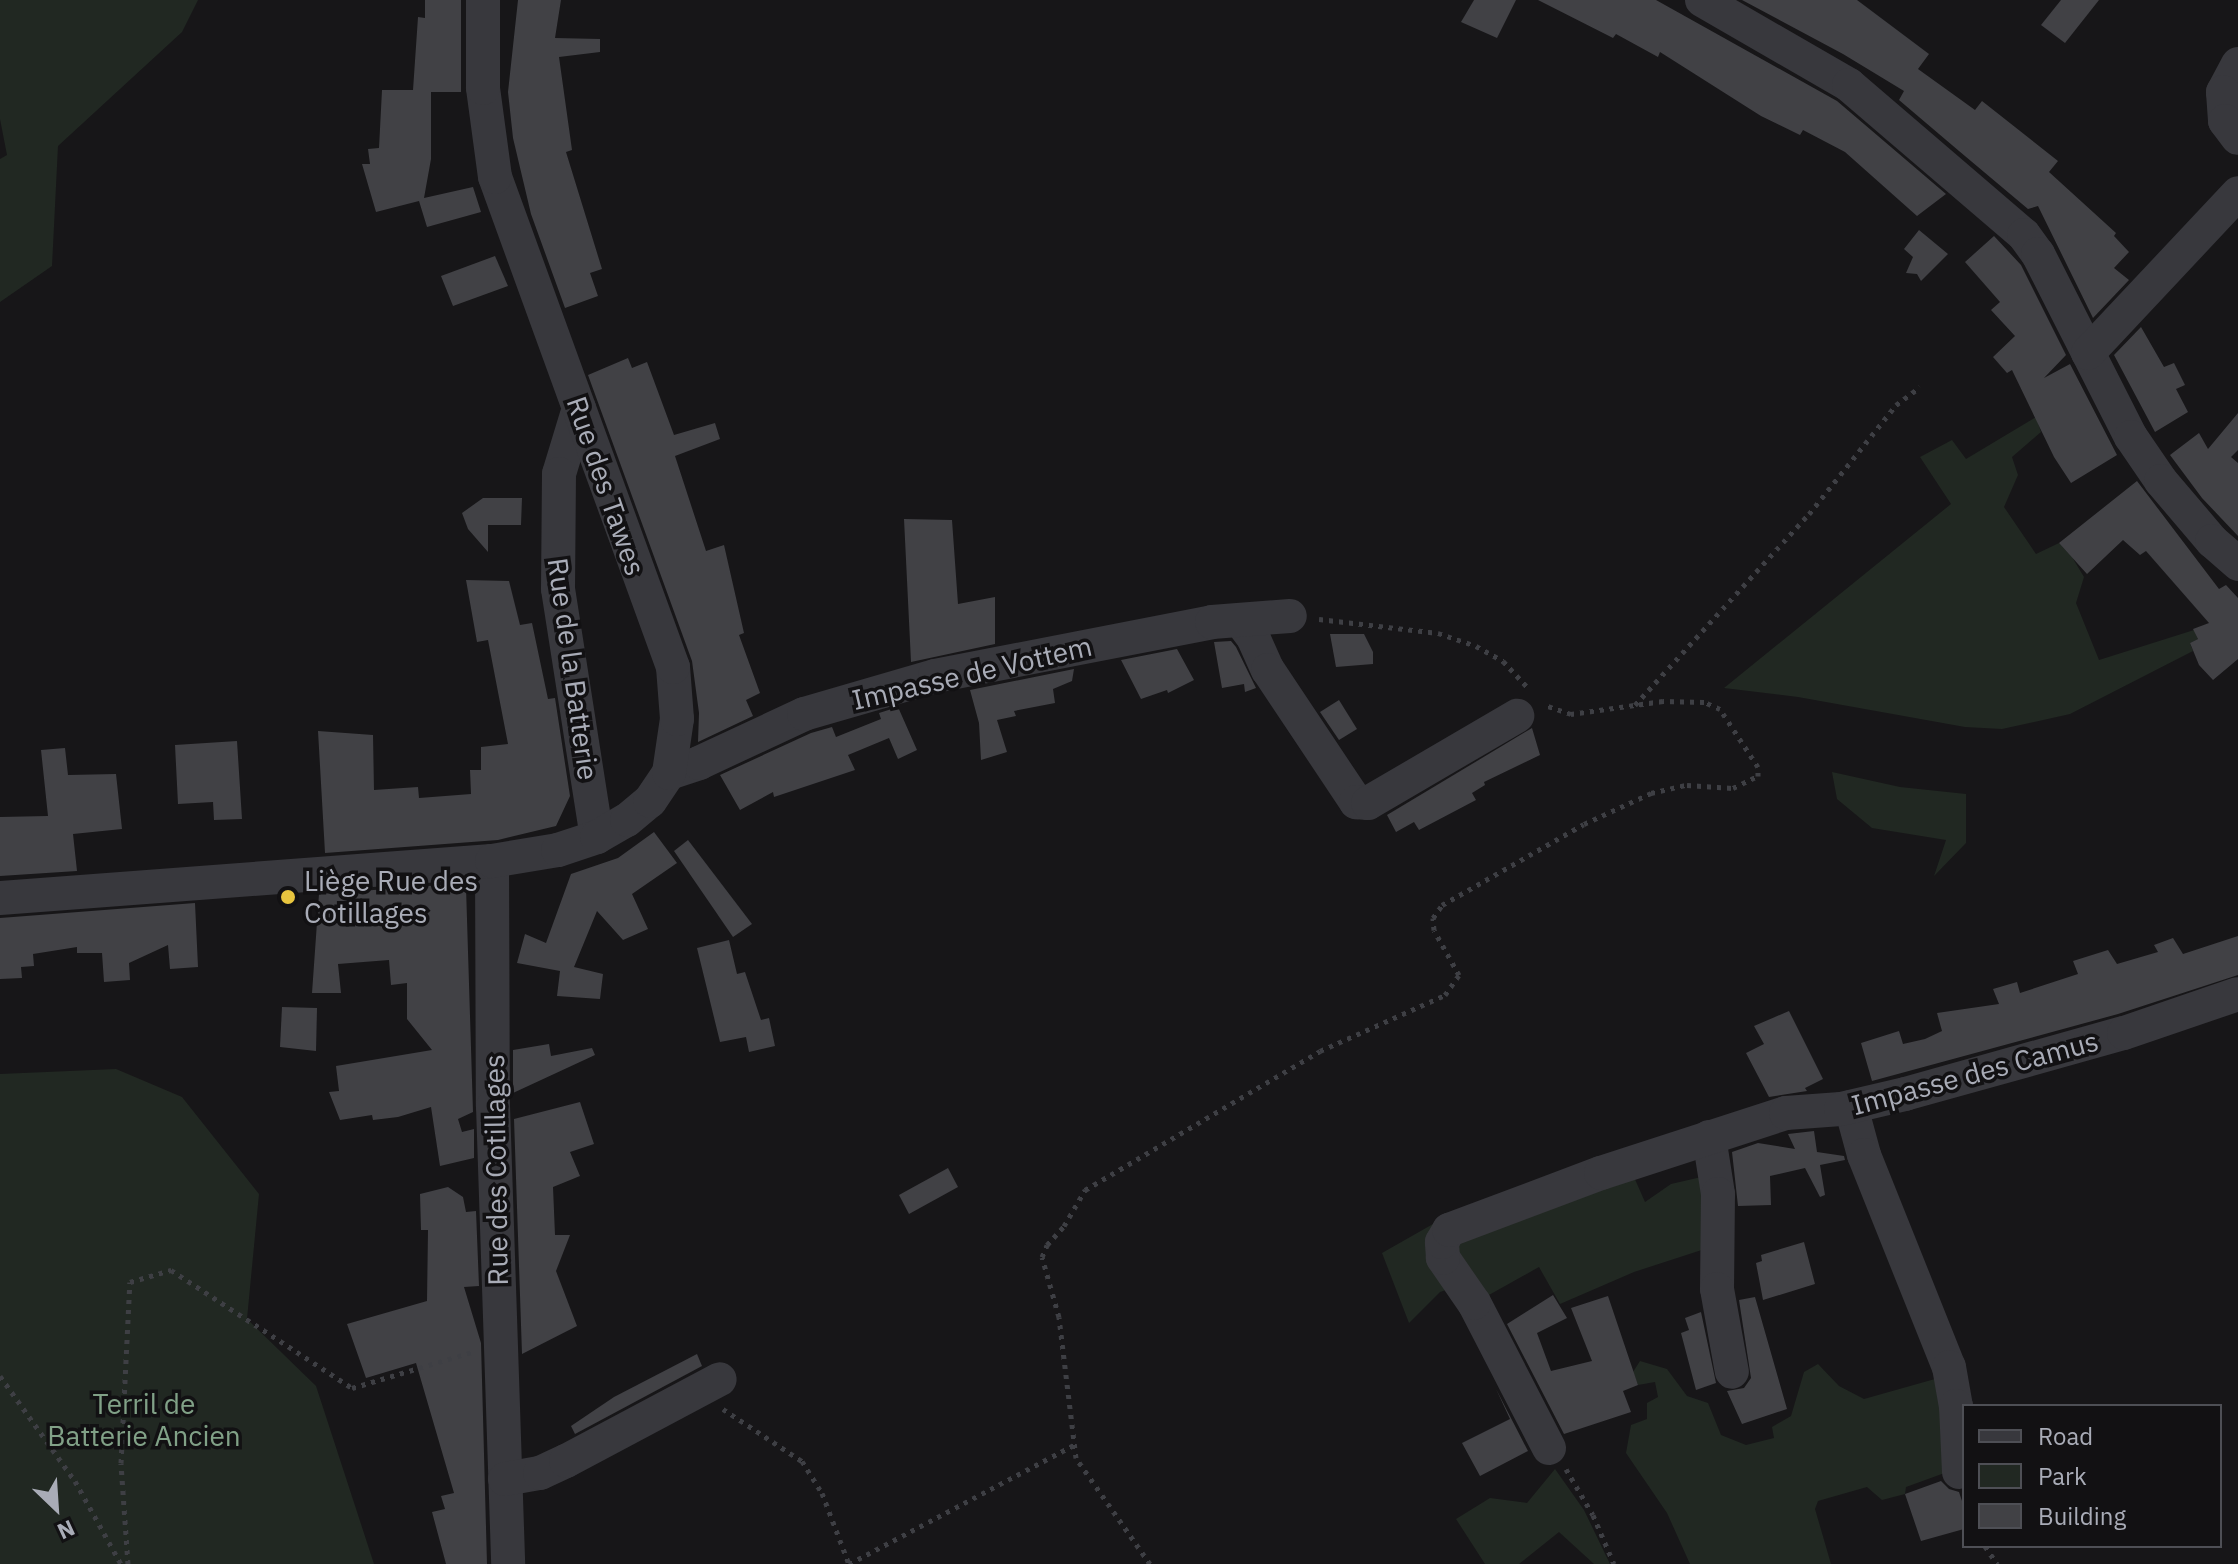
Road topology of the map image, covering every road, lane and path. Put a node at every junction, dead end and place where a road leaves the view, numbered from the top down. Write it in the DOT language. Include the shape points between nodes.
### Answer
graph roads {
  1 [pos="483,0"];
  2 [pos="1702,0"];
  3 [pos="2238,64"];
  4 [pos="2238,138"];
  5 [pos="2238,193"];
  6 [pos="2088,353"];
  7 [pos="1920,387"];
  8 [pos="579,408"];
  9 [pos="2238,564"];
  10 [pos="1290,616"];
  11 [pos="1240,620"];
  12 [pos="1531,704"];
  13 [pos="1634,706"];
  14 [pos="669,773"];
  15 [pos="597,837"];
  16 [pos="492,861"];
  17 [pos="0,898"];
  18 [pos="2238,994"];
  19 [pos="1851,1107"];
  20 [pos="1709,1137"];
  21 [pos="500,1343"];
  22 [pos="1732,1372"];
  23 [pos="0,1376"];
  24 [pos="708,1384"];
  25 [pos="1074,1445"];
  26 [pos="1549,1448"];
  27 [pos="1959,1472"];
  28 [pos="505,1479"];
  29 [pos="121,1564"];
  30 [pos="128,1564"];
  31 [pos="508,1564"];
  32 [pos="1150,1564"];
  33 [pos="1614,1564"];
  1 -- 8 [label="street, Rue des Tawes" via="483,88 495,177"];
  2 -- 6 [label="street" via="1849,85 2024,235"];
  3 -- 4 [label="street" via="2223,92 2225,121"];
  5 -- 6 [label="street"];
  6 -- 9 [label="street" via="2131,437 2161,481"];
  7 -- 13 [label="path" via="1896,405 1809,514"];
  8 -- 14 [label="street, Rue des Tawes" via="673,667 677,719"];
  8 -- 15 [label="street, Rue de la Batterie" via="559,474 558,589"];
  10 -- 11 [label="street, Impasse de Vottem"];
  10 -- 12 [label="path" via="1438,633 1476,646 1503,661"];
  11 -- 12 [label="street" via="1356,802 1368,803"];
  11 -- 14 [label="street, Impasse de Vottem" via="935,676 804,714"];
  12 -- 13 [label="path" via="1571,714"];
  13 -- 25 [label="path" via="1704,702 1720,709 1758,767 1758,776 1733,788 1687,785 1651,793 1482,879 1442,905 1433,918 1434,930 1459,975 1445,995 1320,1051 1085,1190 1042,1257 1059,1317"];
  14 -- 15 [label="street, Rue des Tawes" via="650,801"];
  15 -- 16 [label="street, Rue des Tawes"];
  16 -- 17 [label="street, Rue des Tawes"];
  16 -- 21 [label="street, Rue des Cotillages"];
  18 -- 19 [label="street, Impasse des Camus" via="2124,1033"];
  19 -- 20 [label="street, Impasse des Camus" via="1786,1113"];
  19 -- 27 [label="street" via="1864,1155 1949,1367"];
  20 -- 22 [label="street" via="1718,1194 1717,1289"];
  20 -- 26 [label="street, Impasse des Camus" via="1449,1230 1442,1242 1443,1258 1474,1303"];
  21 -- 28 [label="street, Rue des Cotillages"];
  21 -- 30 [label="path" via="352,1388 171,1270 130,1282 121,1463"];
  23 -- 29 [label="path" via="75,1481"];
  24 -- 25 [label="path" via="802,1461 822,1493 849,1564"];
  24 -- 28 [label="street" via="540,1473"];
  25 -- 32 [label="path" via="1096,1491"];
  26 -- 33 [label="path" via="1571,1475"];
  28 -- 31 [label="street, Rue des Cotillages"];
}
